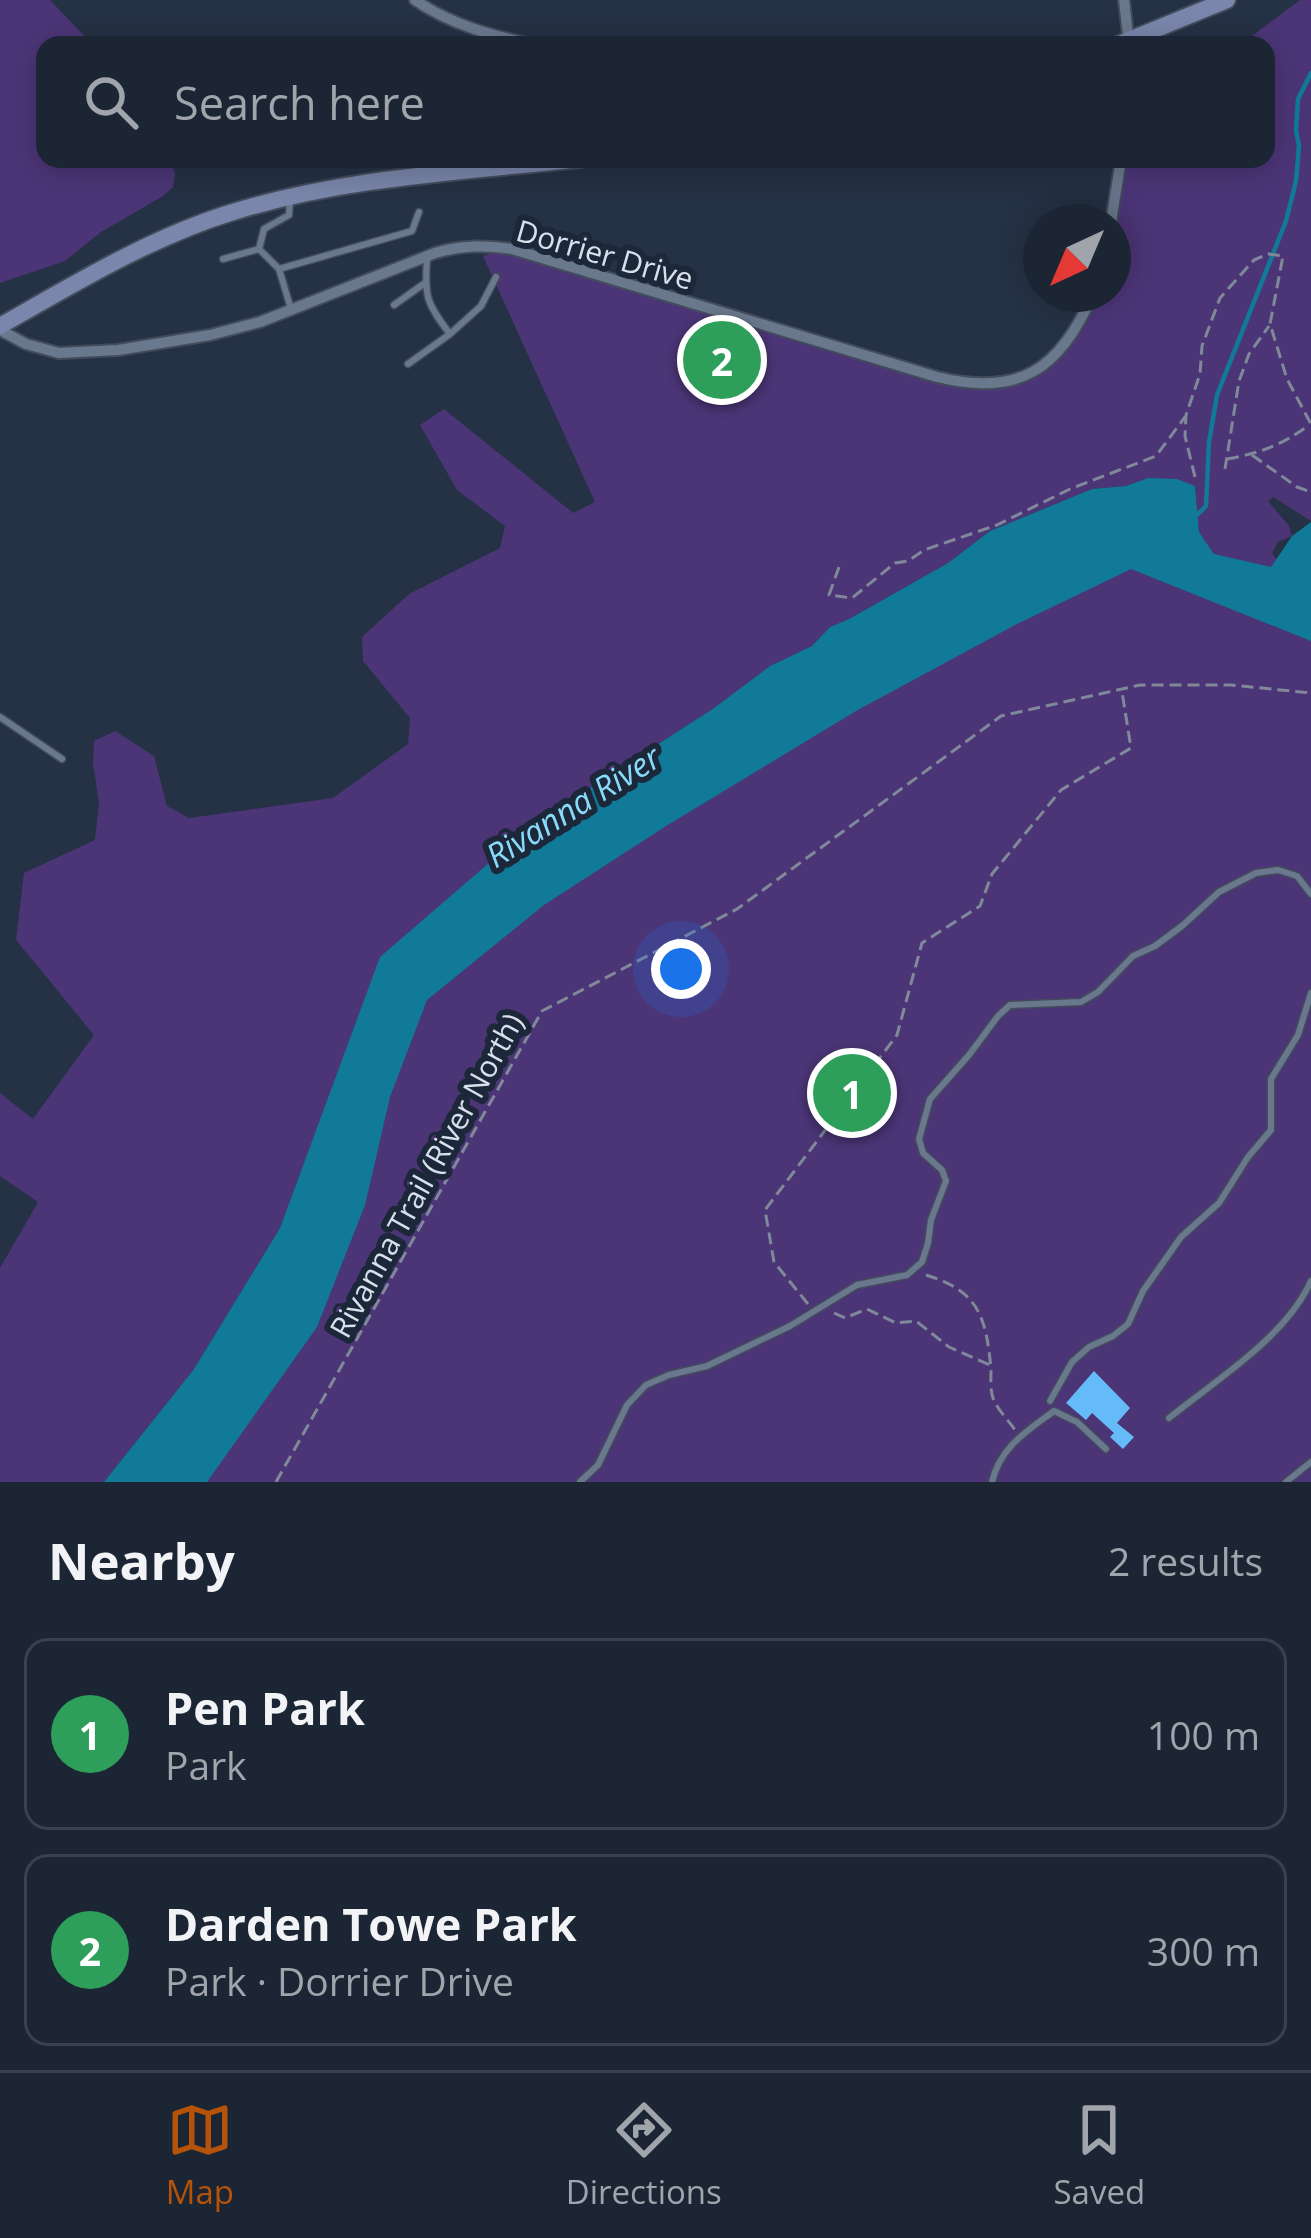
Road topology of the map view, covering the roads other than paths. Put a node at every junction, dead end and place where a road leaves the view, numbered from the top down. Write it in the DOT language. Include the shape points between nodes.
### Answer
graph roads {
  1 [pos="415,0"];
  2 [pos="1124,0"];
  3 [pos="1227,0"];
  4 [pos="497,36"];
  5 [pos="1125,36"];
  6 [pos="1144,36"];
  7 [pos="490,168"];
  8 [pos="1120,168"];
  9 [pos="290,196"];
  10 [pos="1114,204"];
  11 [pos="419,212"];
  12 [pos="259,249"];
  13 [pos="428,255"];
  14 [pos="223,260"];
  15 [pos="280,269"];
  16 [pos="496,277"];
  17 [pos="425,283"];
  18 [pos="394,305"];
  19 [pos="291,309"];
  20 [pos="1084,312"];
  21 [pos="0,328"];
  22 [pos="450,334"];
  23 [pos="408,364"];
  24 [pos="0,717"];
  25 [pos="62,759"];
  26 [pos="1311,894"];
  27 [pos="1311,993"];
  28 [pos="1311,1281"];
  29 [pos="1051,1401"];
  30 [pos="1169,1418"];
  31 [pos="1106,1449"];
  32 [pos="1311,1462"];
  33 [pos="580,1482"];
  34 [pos="992,1482"];
  35 [pos="1286,1482"];
  1 -- 4 [label="street"];
  2 -- 5 [label="street"];
  3 -- 6 [label="main road"];
  7 -- 9 [label="main road"];
  8 -- 10 [label="street"];
  9 -- 12 [label="lane" via="290,215 264,229"];
  9 -- 21 [label="main road" via="155,243"];
  11 -- 15 [label="lane" via="412,231"];
  12 -- 14 [label="lane"];
  12 -- 15 [label="lane"];
  13 -- 17 [label="lane"];
  13 -- 19 [label="street, Dorrier Drive"];
  13 -- 20 [label="street, Dorrier Drive" via="469,246 512,249 968,384 1007,383 1038,370 1070,340"];
  15 -- 19 [label="lane"];
  16 -- 22 [label="lane" via="481,306"];
  17 -- 18 [label="lane"];
  17 -- 22 [label="lane" via="430,307"];
  19 -- 21 [label="street, Dorrier Drive" via="211,335 84,353 42,350"];
  22 -- 23 [label="lane"];
  24 -- 25 [label="lane"];
  26 -- 33 [label="lane" via="1297,876 1256,873 1133,956 1081,1002 1010,1006 924,1114 923,1153 946,1181 922,1262 857,1285 707,1366 646,1385"];
  27 -- 29 [label="lane" via="1271,1079 1271,1130 1219,1203 1181,1237 1127,1324 1072,1362"];
  28 -- 30 [label="lane" via="1276,1330"];
  31 -- 34 [label="lane" via="1054,1411 1011,1442"];
  32 -- 35 [label="lane"];
}
